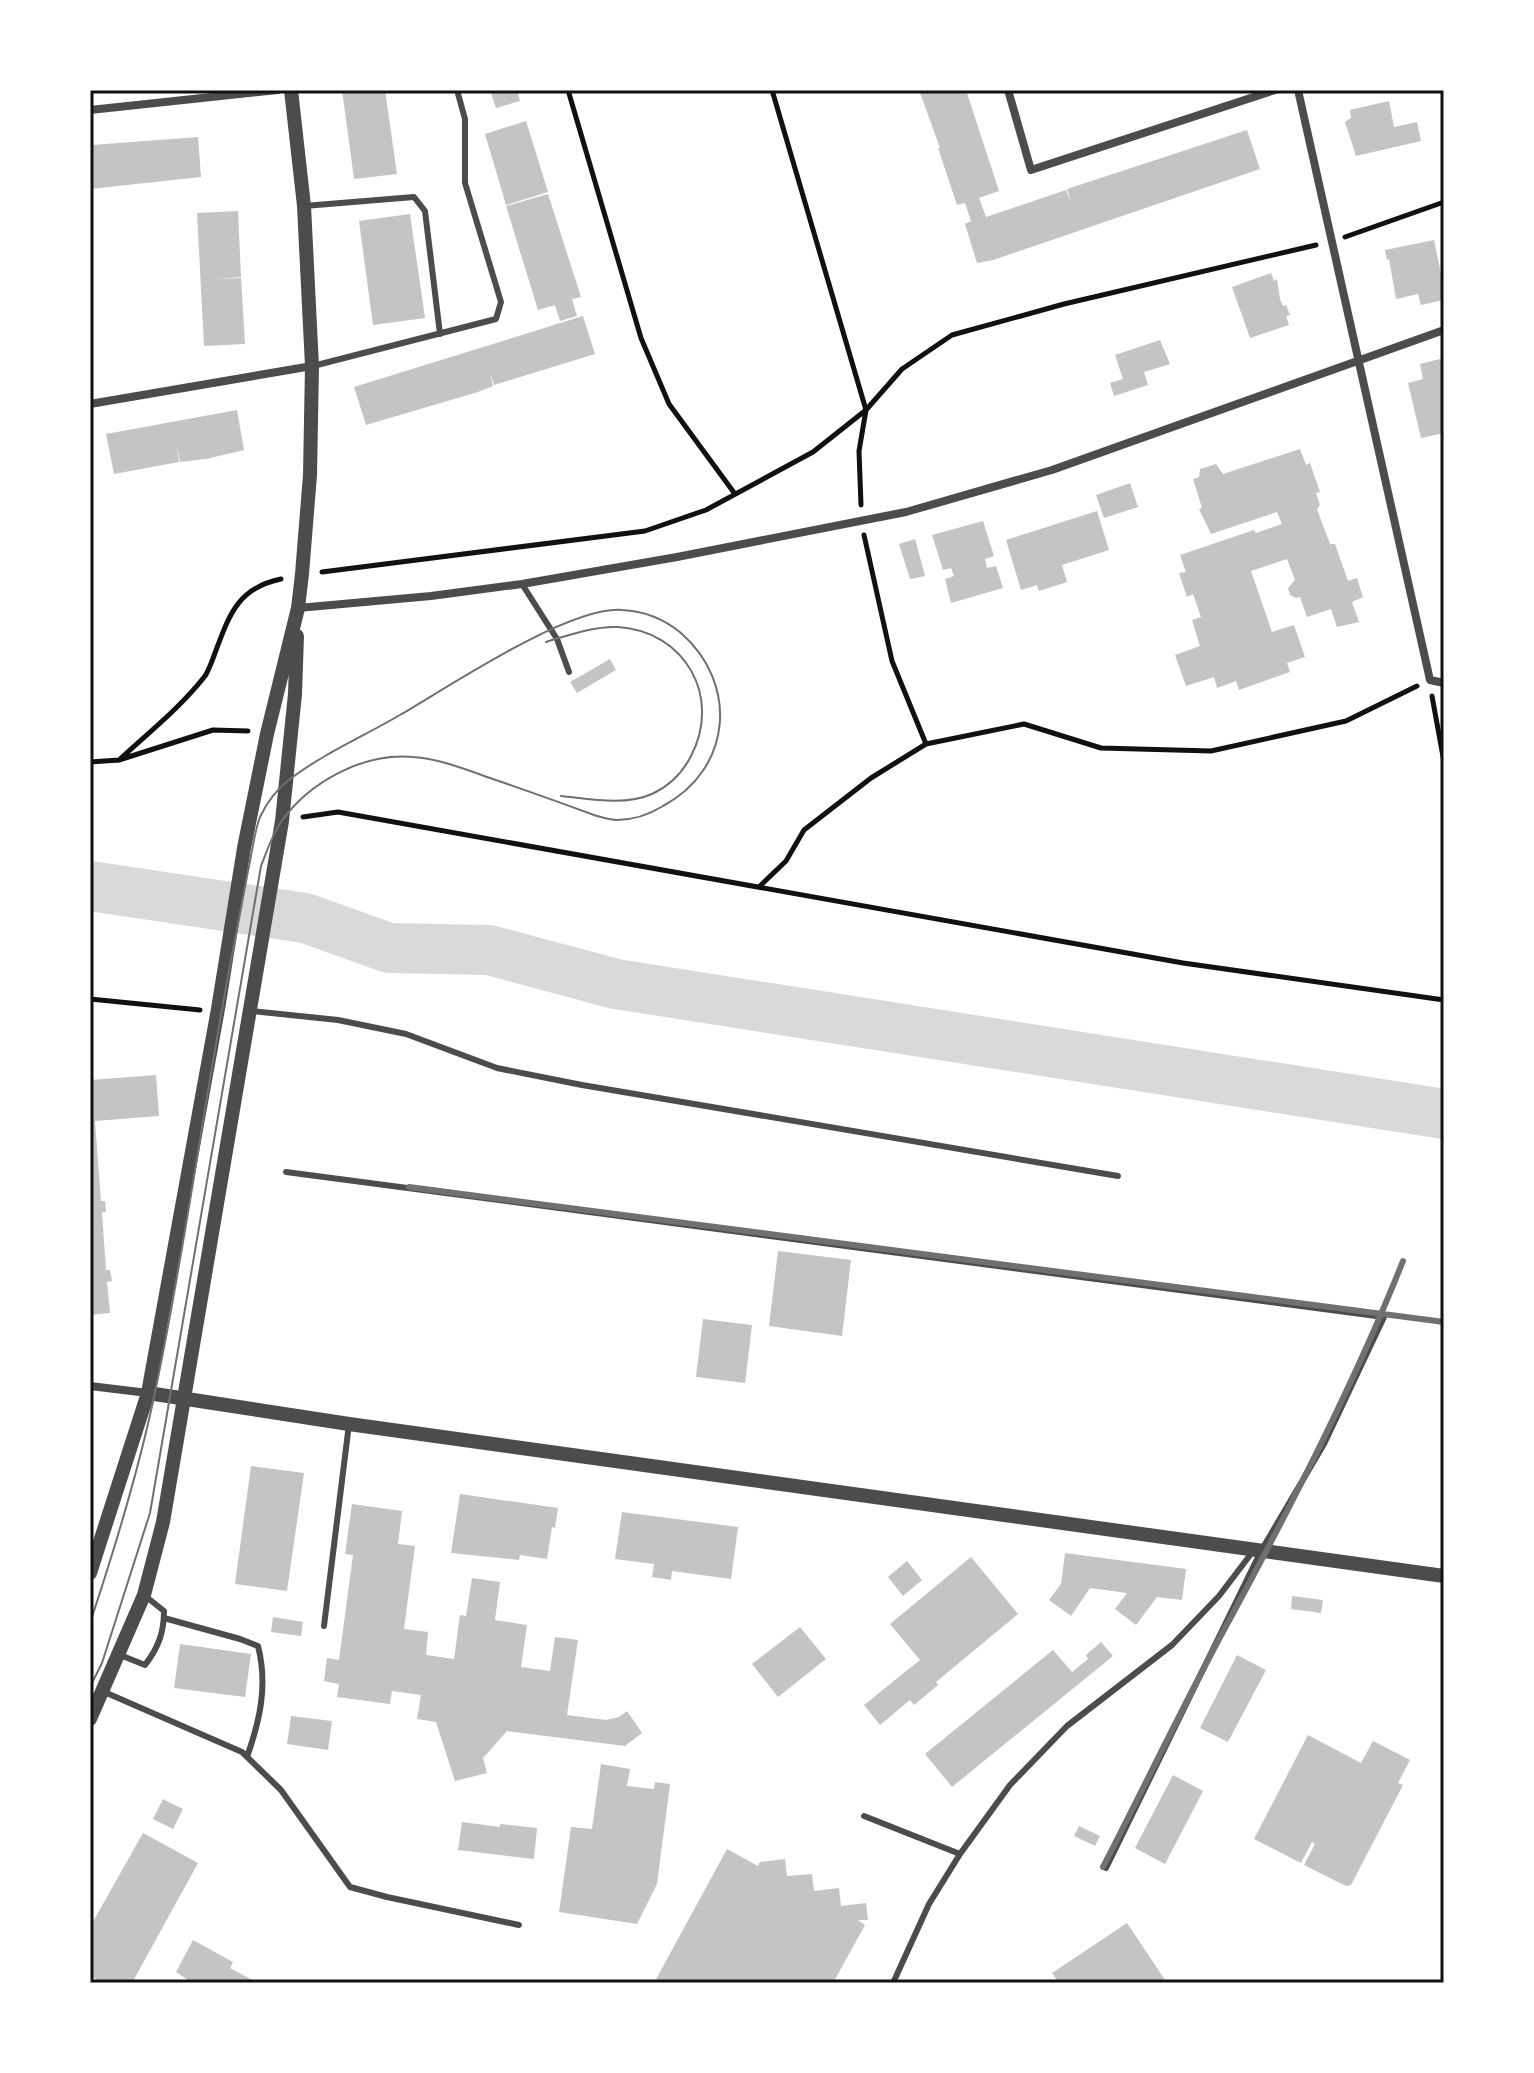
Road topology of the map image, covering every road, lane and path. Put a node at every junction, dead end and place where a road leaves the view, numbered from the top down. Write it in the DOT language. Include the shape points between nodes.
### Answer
graph roads {
  1 [pos="278,90"];
  2 [pos="291,90"];
  3 [pos="457,90"];
  4 [pos="568,90"];
  5 [pos="772,90"];
  6 [pos="1008,90"];
  7 [pos="1275,90"];
  8 [pos="1298,90"];
  9 [pos="90,110"];
  10 [pos="1444,202"];
  11 [pos="304,206"];
  12 [pos="1333,241"];
  13 [pos="1444,330"];
  14 [pos="440,334"];
  15 [pos="1360,359"];
  16 [pos="312,366"];
  17 [pos="90,404"];
  18 [pos="866,410"];
  19 [pos="735,494"];
  20 [pos="861,521"];
  21 [pos="302,574"];
  22 [pos="522,584"];
  23 [pos="298,608"];
  24 [pos="569,672"];
  25 [pos="1430,680"];
  26 [pos="1444,683"];
  27 [pos="267,734"];
  28 [pos="926,744"];
  29 [pos="119,760"];
  30 [pos="90,762"];
  31 [pos="1444,762"];
  32 [pos="282,821"];
  33 [pos="759,887"];
  34 [pos="90,999"];
  35 [pos="1444,1000"];
  36 [pos="218,1009"];
  37 [pos="248,1011"];
  38 [pos="286,1172"];
  39 [pos="1118,1176"];
  40 [pos="90,1386"];
  41 [pos="148,1393"];
  42 [pos="182,1397"];
  43 [pos="349,1424"];
  44 [pos="1258,1550"];
  45 [pos="90,1573"];
  46 [pos="1444,1576"];
  47 [pos="144,1595"];
  48 [pos="164,1618"];
  49 [pos="324,1626"];
  50 [pos="119,1655"];
  51 [pos="102,1691"];
  52 [pos="90,1719"];
  53 [pos="247,1757"];
  54 [pos="864,1816"];
  55 [pos="960,1854"];
  56 [pos="1106,1868"];
  57 [pos="519,1925"];
  58 [pos="893,1983"];
  1 -- 9 [label="street"];
  2 -- 11 [label="street"];
  3 -- 14 [label="lane" via="465,119 465,183 501,302 496,319"];
  4 -- 19 [label="path" via="641,338 669,404"];
  5 -- 18 [label="path"];
  6 -- 7 [label="street" via="1031,170"];
  8 -- 12 [label="street"];
  10 -- 12 [label="path"];
  11 -- 14 [label="lane" via="414,197 425,211"];
  11 -- 16 [label="street"];
  12 -- 15 [label="street"];
  12 -- 18 [label="path" via="952,335 902,369"];
  13 -- 15 [label="street"];
  14 -- 16 [label="lane"];
  15 -- 20 [label="street" via="1052,470"];
  15 -- 25 [label="street"];
  16 -- 17 [label="street"];
  16 -- 21 [label="street"];
  18 -- 19 [label="path" via="813,452"];
  18 -- 20 [label="path" via="859,451"];
  19 -- 21 [label="path" via="645,531"];
  20 -- 22 [label="street"];
  20 -- 28 [label="path" via="892,661"];
  21 -- 23 [label="street"];
  21 -- 29 [label="path" via="264,582 244,595 229,616 206,674"];
  22 -- 23 [label="street"];
  22 -- 24 [label="lane" via="557,639"];
  23 -- 27 [label="street"];
  23 -- 32 [label="street"];
  25 -- 26 [label="street"];
  25 -- 28 [label="path" via="1346,721 1211,751 1101,748 1024,724"];
  25 -- 31 [label="path"];
  27 -- 29 [label="path" via="213,730"];
  27 -- 36 [label="street"];
  28 -- 33 [label="path" via="804,830 786,861"];
  29 -- 30 [label="path"];
  32 -- 33 [label="path" via="338,812"];
  32 -- 37 [label="street"];
  33 -- 35 [label="path" via="1183,963"];
  34 -- 36 [label="path" via="192,1011"];
  36 -- 41 [label="street"];
  37 -- 39 [label="lane" via="338,1020 406,1034 497,1068 582,1085"];
  37 -- 42 [label="street"];
  38 -- 44 [label="lane" via="1384,1317 1324,1444"];
  40 -- 41 [label="street"];
  41 -- 42 [label="street"];
  41 -- 45 [label="street"];
  42 -- 43 [label="street"];
  42 -- 47 [label="street" via="163,1522"];
  43 -- 44 [label="street"];
  43 -- 49 [label="lane"];
  44 -- 46 [label="street"];
  44 -- 55 [label="lane" via="1172,1645 1081,1714 1037,1756"];
  44 -- 56 [label="lane"];
  47 -- 48 [label="lane" via="164,1611"];
  47 -- 50 [label="street"];
  48 -- 50 [label="lane" via="157,1650 145,1665"];
  48 -- 53 [label="lane" via="258,1646 261,1716"];
  50 -- 51 [label="street"];
  51 -- 52 [label="street"];
  51 -- 53 [label="lane"];
  53 -- 57 [label="lane" via="281,1790 350,1887"];
  54 -- 55 [label="lane"];
  55 -- 58 [label="lane" via="929,1904"];
}
